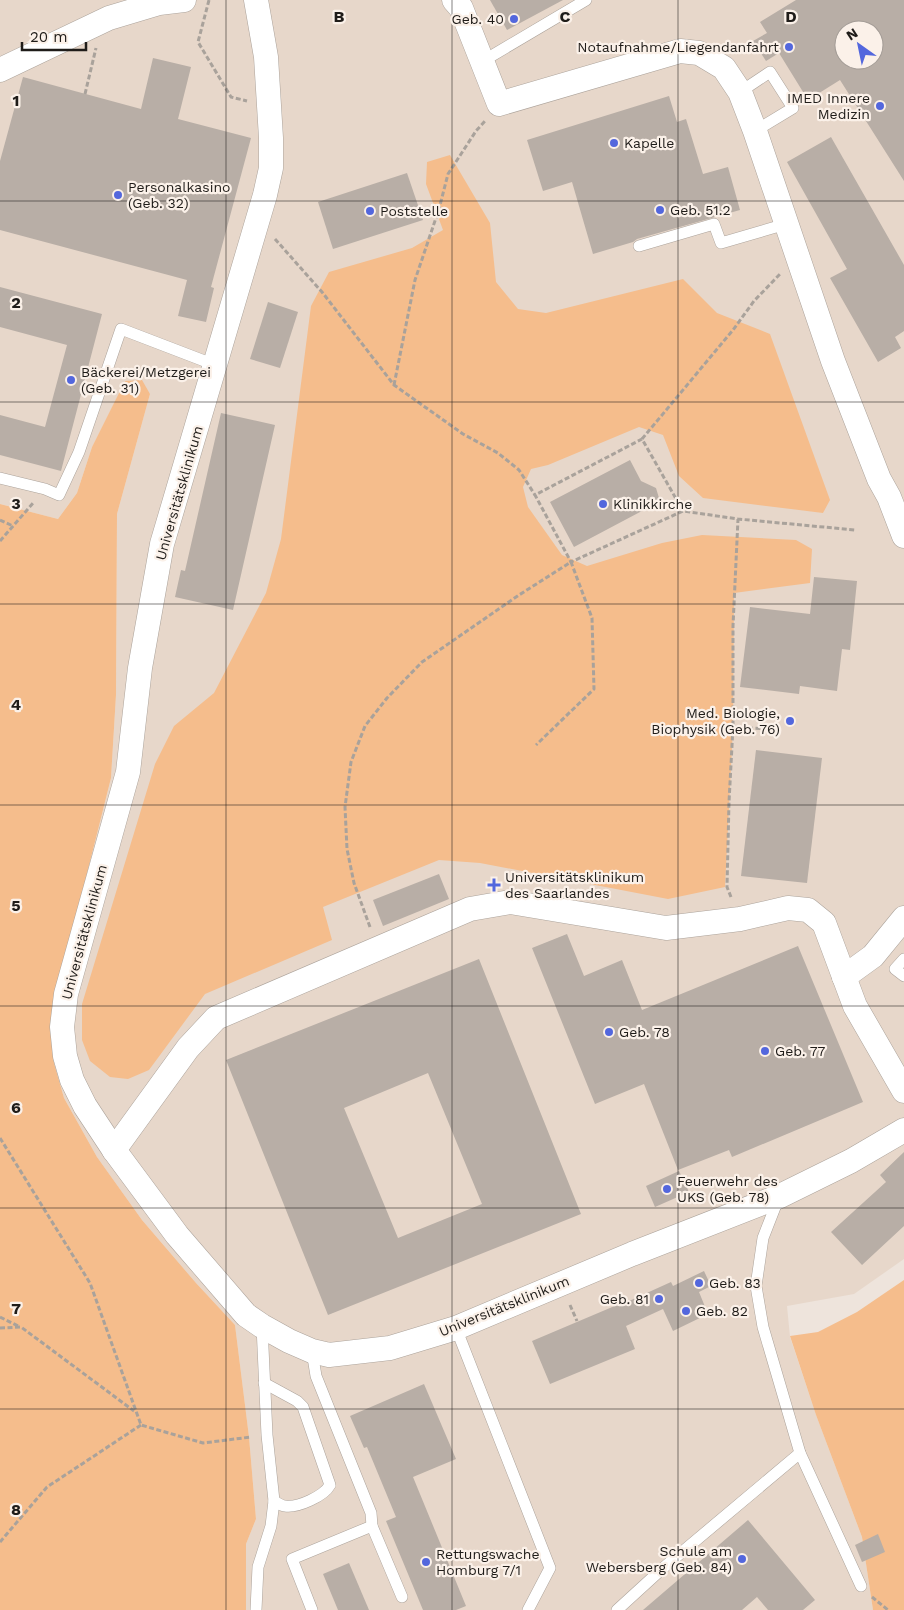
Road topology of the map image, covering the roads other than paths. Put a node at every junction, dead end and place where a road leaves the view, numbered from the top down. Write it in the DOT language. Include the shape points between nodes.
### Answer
graph roads {
  1 [pos="184,0"];
  2 [pos="256,0"];
  3 [pos="454,0"];
  4 [pos="586,0"];
  5 [pos="483,61"];
  6 [pos="1,67"];
  7 [pos="740,92"];
  8 [pos="757,140"];
  9 [pos="786,224"];
  10 [pos="639,246"];
  11 [pos="216,365"];
  12 [pos="0,478"];
  13 [pos="896,499"];
  14 [pos="904,536"];
  15 [pos="904,918"];
  16 [pos="904,959"];
  17 [pos="904,976"];
  18 [pos="844,977"];
  19 [pos="904,1091"];
  20 [pos="904,1130"];
  21 [pos="114,1150"];
  22 [pos="780,1196"];
  23 [pos="456,1328"];
  24 [pos="262,1335"];
  25 [pos="312,1351"];
  26 [pos="264,1383"];
  27 [pos="800,1453"];
  28 [pos="274,1501"];
  29 [pos="372,1526"];
  30 [pos="861,1586"];
  31 [pos="402,1597"];
  32 [pos="256,1610"];
  33 [pos="312,1610"];
  34 [pos="528,1610"];
  35 [pos="616,1610"];
  1 -- 6 [label="street" via="102,21"];
  2 -- 11 [label="street, Universitätsklinikum" via="266,57 271,168"];
  3 -- 5 [label="street" via="461,8"];
  4 -- 5 [label="lane"];
  5 -- 7 [label="street" via="499,104 680,51 699,53 724,68"];
  7 -- 8 [label="street"];
  7 -- 8 [label="lane" via="770,72 793,108"];
  8 -- 9 [label="street"];
  9 -- 10 [label="lane" via="721,243 714,224"];
  9 -- 13 [label="street" via="833,361 879,479"];
  11 -- 12 [label="lane" via="121,329 80,452 59,495"];
  11 -- 21 [label="street, Universitätsklinikum" via="162,544 140,668 128,772 66,994 62,1028 72,1080"];
  13 -- 14 [label="street"];
  15 -- 18 [label="street" via="873,956"];
  16 -- 17 [label="lane" via="895,968"];
  18 -- 19 [label="street" via="855,1006"];
  18 -- 21 [label="street" via="824,923 808,910 788,908 666,928 510,902 470,909 216,1018 188,1048"];
  20 -- 22 [label="street, Universitätsklinikum"];
  21 -- 24 [label="street, Universitätsklinikum" via="209,1274"];
  22 -- 23 [label="street, Universitätsklinikum"];
  22 -- 27 [label="lane" via="763,1238 756,1286 763,1327"];
  23 -- 25 [label="street, Universitätsklinikum" via="390,1348 329,1355"];
  23 -- 34 [label="lane" via="550,1568"];
  24 -- 25 [label="street, Universitätsklinikum" via="289,1341"];
  24 -- 26 [label="lane"];
  25 -- 29 [label="lane" via="316,1376 371,1513"];
  26 -- 28 [label="lane"];
  26 -- 28 [label="lane" via="298,1401 303,1408 330,1485 320,1496 290,1506"];
  27 -- 30 [label="lane"];
  27 -- 35 [label="lane"];
  28 -- 32 [label="lane" via="271,1526 258,1566"];
  29 -- 31 [label="lane"];
  29 -- 33 [label="lane" via="292,1559"];
}
